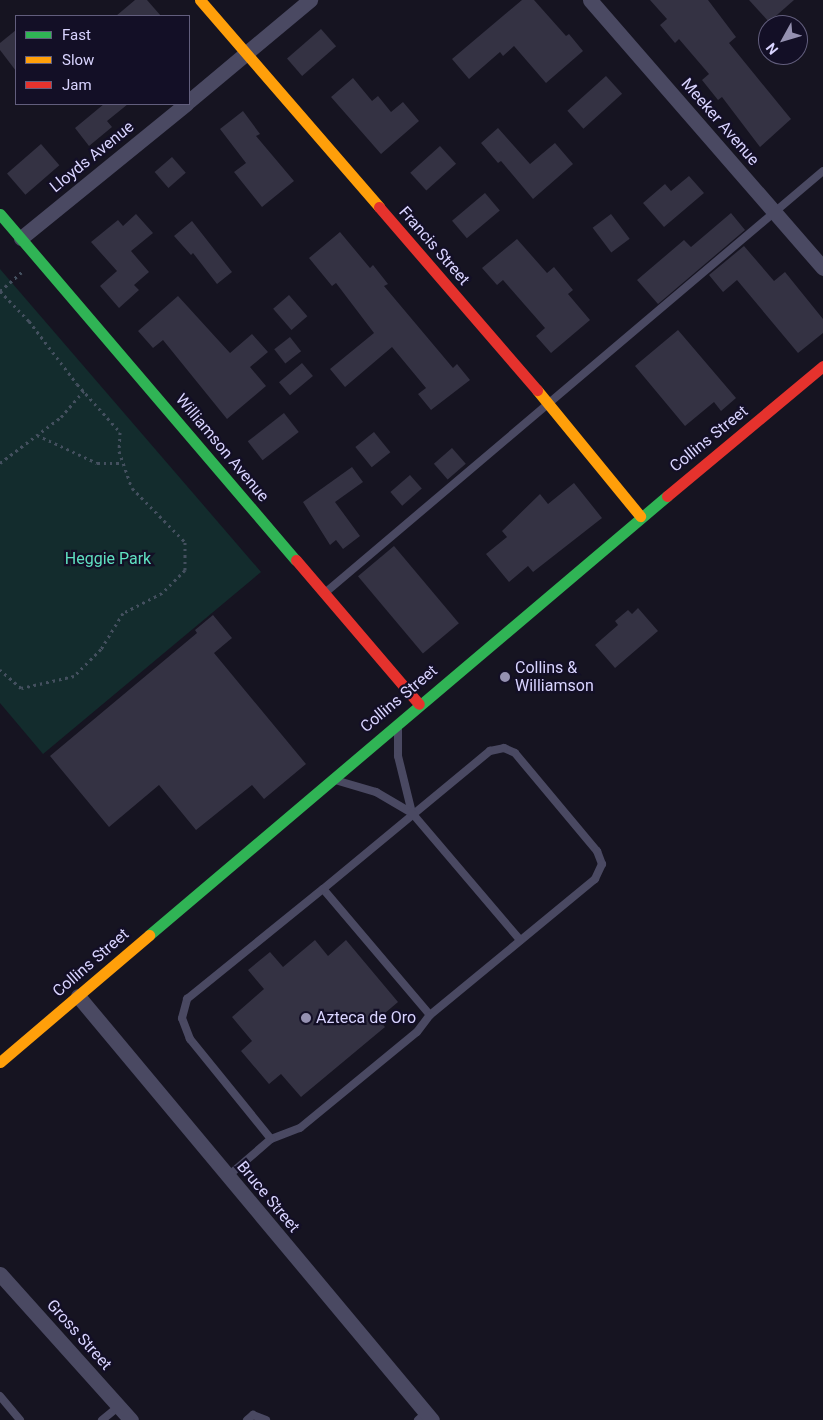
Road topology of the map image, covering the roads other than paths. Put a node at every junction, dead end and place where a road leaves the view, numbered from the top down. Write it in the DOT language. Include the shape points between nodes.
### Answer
graph roads {
  1 [pos="200,0"];
  2 [pos="310,0"];
  3 [pos="590,0"];
  4 [pos="246,54"];
  5 [pos="190,100"];
  6 [pos="185,105"];
  7 [pos="823,171"];
  8 [pos="775,212"];
  9 [pos="0,214"];
  10 [pos="21,238"];
  11 [pos="823,268"];
  12 [pos="823,366"];
  13 [pos="549,404"];
  14 [pos="640,516"];
  15 [pos="324,594"];
  16 [pos="419,704"];
  17 [pos="398,721"];
  18 [pos="330,779"];
  19 [pos="412,813"];
  20 [pos="323,889"];
  21 [pos="520,940"];
  22 [pos="78,996"];
  23 [pos="430,1015"];
  24 [pos="0,1062"];
  25 [pos="271,1139"];
  26 [pos="228,1176"];
  27 [pos="0,1274"];
  28 [pos="0,1396"];
  29 [pos="119,1406"];
  30 [pos="425,1418"];
  31 [pos="20,1420"];
  32 [pos="102,1420"];
  33 [pos="131,1420"];
  34 [pos="247,1420"];
  35 [pos="266,1420"];
  1 -- 4 [label="street, Francis Street"];
  2 -- 4 [label="street"];
  3 -- 8 [label="street, Meeker Avenue"];
  4 -- 5 [label="street"];
  4 -- 13 [label="street, Francis Street"];
  6 -- 10 [label="street, Lloyds Avenue"];
  7 -- 8 [label="lane"];
  8 -- 11 [label="street, Meeker Avenue"];
  8 -- 13 [label="lane"];
  9 -- 10 [label="street, Williamson Avenue"];
  10 -- 15 [label="street, Williamson Avenue"];
  12 -- 14 [label="street, Collins Street"];
  13 -- 14 [label="street, Francis Street"];
  13 -- 15 [label="lane"];
  14 -- 16 [label="street, Collins Street"];
  15 -- 16 [label="street, Williamson Avenue"];
  16 -- 17 [label="street, Collins Street"];
  17 -- 18 [label="street, Collins Street"];
  17 -- 19 [label="lane" via="398,756"];
  18 -- 19 [label="lane" via="376,792"];
  18 -- 22 [label="street, Collins Street"];
  19 -- 20 [label="lane"];
  19 -- 21 [label="lane"];
  19 -- 21 [label="lane" via="490,751 504,748 515,753 597,851 602,864 595,879"];
  20 -- 23 [label="lane"];
  20 -- 25 [label="lane" via="187,999 182,1018 190,1039"];
  21 -- 23 [label="lane"];
  22 -- 24 [label="street, Collins Street"];
  22 -- 26 [label="street, Bruce Street"];
  23 -- 25 [label="lane" via="418,1032 300,1128"];
  25 -- 26 [label="lane"];
  26 -- 30 [label="street, Bruce Street"];
  27 -- 29 [label="street, Gross Street"];
  28 -- 31 [label="lane"];
  29 -- 32 [label="lane"];
  29 -- 33 [label="street, Gross Street"];
  34 -- 35 [label="lane" via="253,1415"];
}
